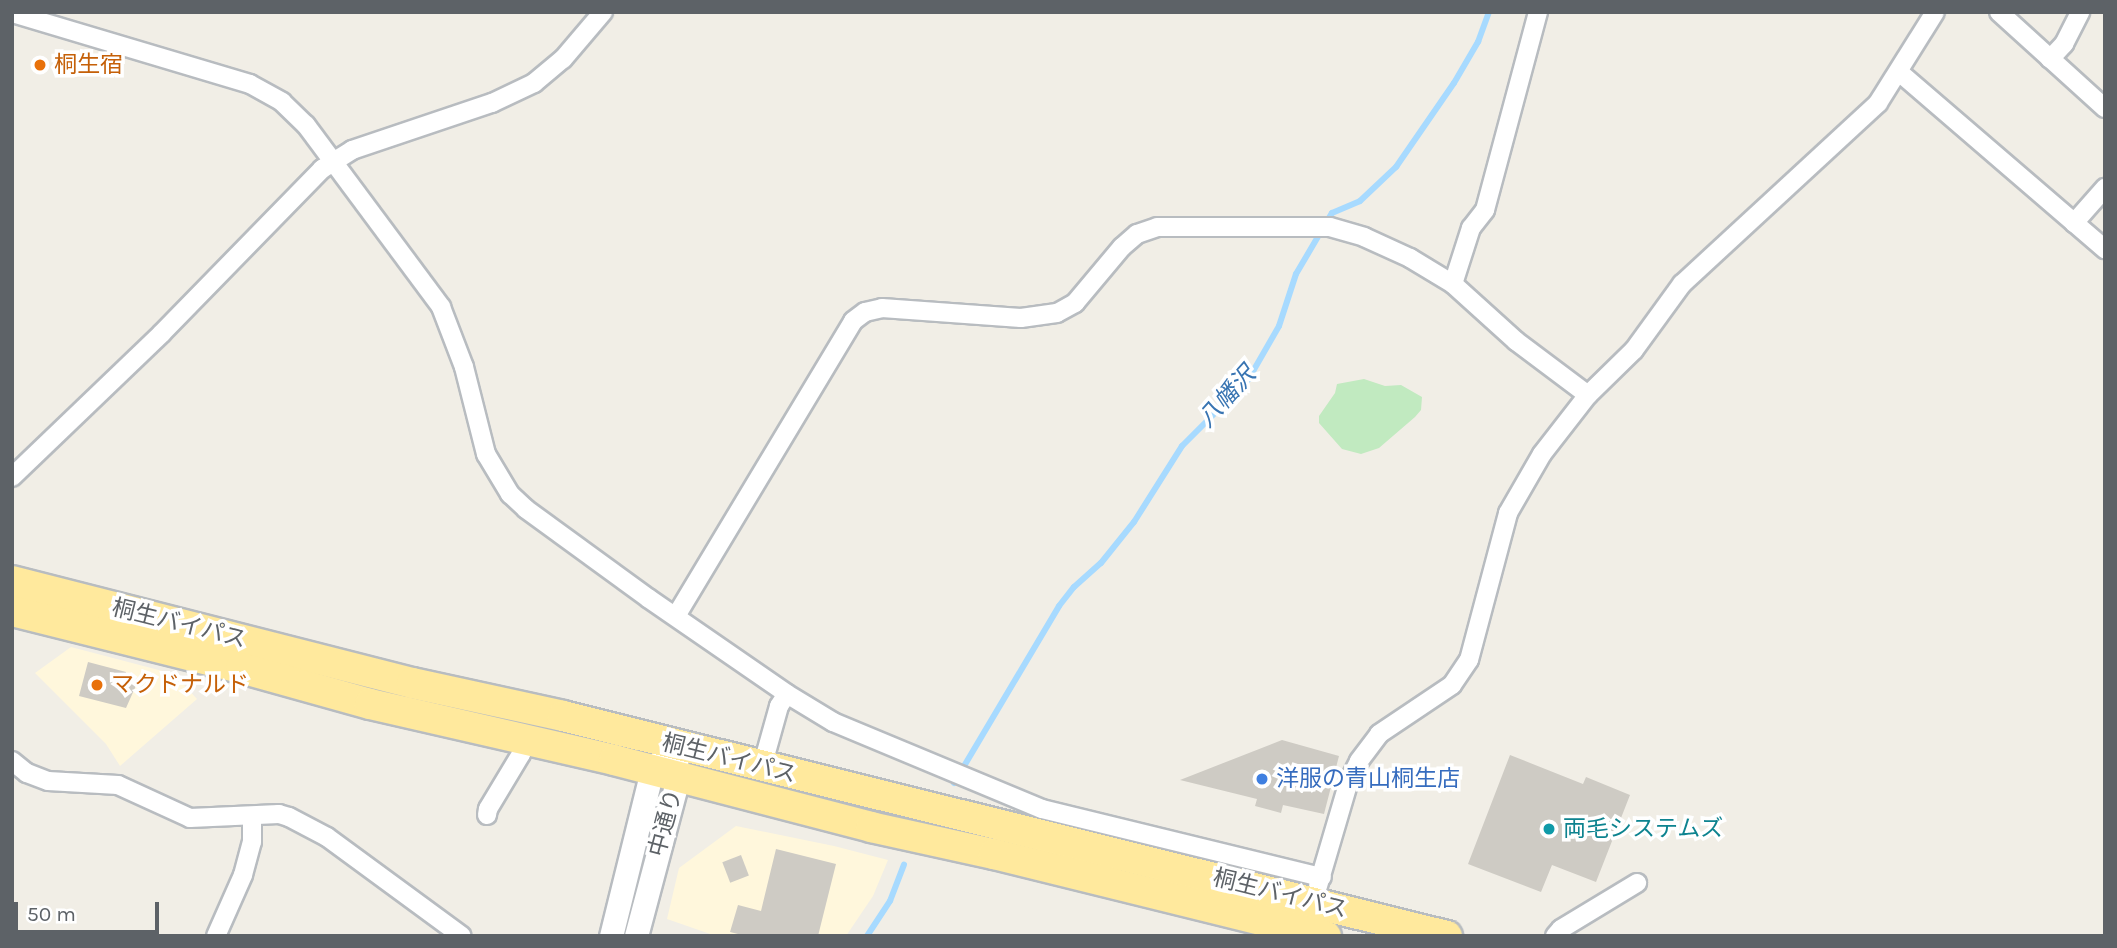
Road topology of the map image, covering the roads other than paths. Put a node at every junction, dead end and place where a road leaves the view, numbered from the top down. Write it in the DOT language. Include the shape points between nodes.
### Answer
graph roads {
  1 [pos="603,12"];
  2 [pos="1538,12"];
  3 [pos="1935,12"];
  4 [pos="1999,12"];
  5 [pos="2080,12"];
  6 [pos="12,13"];
  7 [pos="2050,59"];
  8 [pos="1899,72"];
  9 [pos="2105,108"];
  10 [pos="334,161"];
  11 [pos="2105,188"];
  12 [pos="2074,223"];
  13 [pos="2105,249"];
  14 [pos="1454,284"];
  15 [pos="1588,395"];
  16 [pos="12,477"];
  17 [pos="12,581"];
  18 [pos="12,611"];
  19 [pos="676,616"];
  20 [pos="786,694"];
  21 [pos="524,739"];
  22 [pos="674,744"];
  23 [pos="12,761"];
  24 [pos="762,767"];
  25 [pos="665,774"];
  26 [pos="487,815"];
  27 [pos="252,816"];
  28 [pos="1637,883"];
  29 [pos="1317,889"];
  30 [pos="1308,934"];
  31 [pos="216,936"];
  32 [pos="462,936"];
  33 [pos="611,936"];
  34 [pos="636,936"];
  35 [pos="1447,936"];
  36 [pos="1555,936"];
  1 -- 10 [label="street" via="548,74 517,92 352,150"];
  2 -- 14 [label="street" via="1485,210 1471,228"];
  3 -- 8 [label="street"];
  4 -- 7 [label="street"];
  5 -- 7 [label="street" via="2064,44"];
  6 -- 10 [label="street" via="250,84 282,103 306,125"];
  7 -- 9 [label="street"];
  8 -- 12 [label="street"];
  8 -- 15 [label="street" via="1865,118 1682,284 1634,351"];
  10 -- 16 [label="street"];
  10 -- 19 [label="street" via="441,307 464,368 485,454 499,481 526,509"];
  11 -- 12 [label="street"];
  12 -- 13 [label="street"];
  14 -- 15 [label="street" via="1516,341"];
  14 -- 19 [label="street" via="1383,245 1321,227 1157,227 1137,234 1122,247 1075,303 1041,318 893,308 865,312 839,343"];
  15 -- 29 [label="street" via="1516,496 1498,544 1474,644 1461,674 1441,694 1379,734 1359,761"];
  17 -- 22 [label="highway, 桐生バイパス"];
  18 -- 21 [label="highway, 桐生バイパス"];
  19 -- 20 [label="street"];
  20 -- 24 [label="street"];
  20 -- 29 [label="street" via="833,722 1042,809"];
  21 -- 25 [label="highway, 桐生バイパス"];
  21 -- 26 [label="street" via="521,754"];
  22 -- 24 [label="highway, 桐生バイパス"];
  22 -- 25 [label="street, 中通り"];
  23 -- 27 [label="street" via="27,773 48,780 118,785 190,818"];
  24 -- 29 [label="highway, 桐生バイパス"];
  25 -- 30 [label="highway, 桐生バイパス"];
  25 -- 33 [label="street, 中通り"];
  25 -- 34 [label="street, 中通り"];
  27 -- 31 [label="street" via="252,842 243,875"];
  27 -- 32 [label="street" via="279,814 316,830"];
  28 -- 36 [label="street"];
  29 -- 30 [label="street"];
  29 -- 35 [label="highway, 桐生バイパス"];
}
